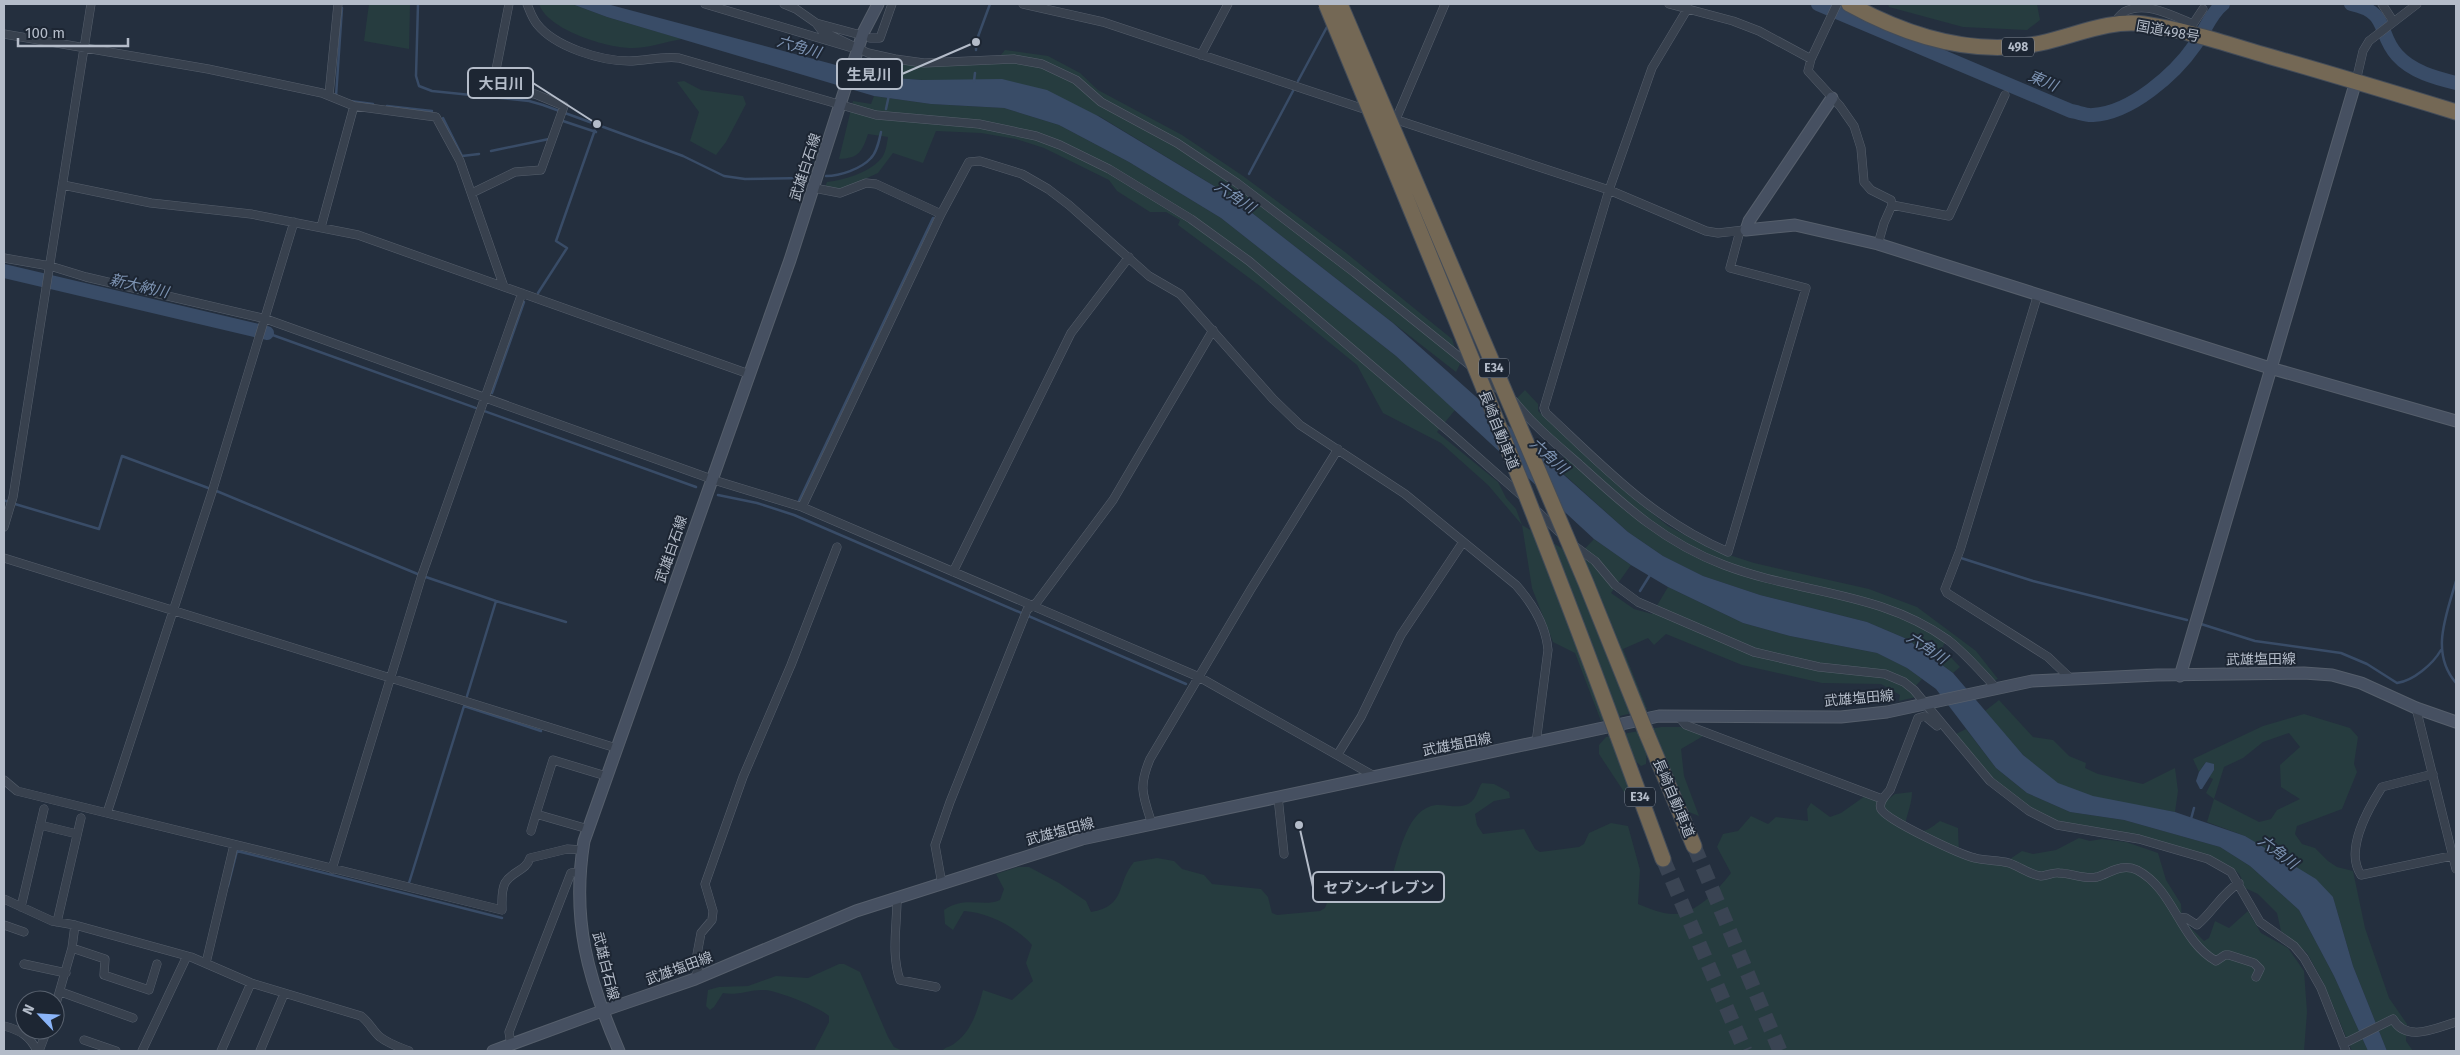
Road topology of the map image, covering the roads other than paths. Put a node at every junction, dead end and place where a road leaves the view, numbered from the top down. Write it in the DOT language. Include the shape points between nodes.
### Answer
graph roads {
  1 [pos="91,4"];
  2 [pos="338,4"];
  3 [pos="509,4"];
  4 [pos="527,4"];
  5 [pos="705,4"];
  6 [pos="784,4"];
  7 [pos="878,4"];
  8 [pos="892,4"];
  9 [pos="1023,4"];
  10 [pos="1228,4"];
  11 [pos="1326,4"];
  12 [pos="1340,4"];
  13 [pos="1445,4"];
  14 [pos="1669,4"];
  15 [pos="1841,4"];
  16 [pos="2382,4"];
  17 [pos="2417,4"];
  18 [pos="1688,8"];
  19 [pos="2203,9"];
  20 [pos="816,23"];
  21 [pos="2392,23"];
  22 [pos="2192,28"];
  23 [pos="4,34"];
  24 [pos="857,34"];
  25 [pos="870,38"];
  26 [pos="84,47"];
  27 [pos="857,51"];
  28 [pos="1201,55"];
  29 [pos="1811,59"];
  30 [pos="2356,82"];
  31 [pos="329,95"];
  32 [pos="2005,95"];
  33 [pos="1832,98"];
  34 [pos="840,104"];
  35 [pos="354,106"];
  36 [pos="2456,112"];
  37 [pos="1396,119"];
  38 [pos="63,186"];
  39 [pos="814,188"];
  40 [pos="1609,190"];
  41 [pos="472,193"];
  42 [pos="1892,205"];
  43 [pos="941,214"];
  44 [pos="294,222"];
  45 [pos="322,227"];
  46 [pos="1743,230"];
  47 [pos="1878,244"];
  48 [pos="1129,257"];
  49 [pos="4,258"];
  50 [pos="49,269"];
  51 [pos="504,287"];
  52 [pos="522,293"];
  53 [pos="2038,294"];
  54 [pos="265,323"];
  55 [pos="1213,330"];
  56 [pos="2270,368"];
  57 [pos="749,374"];
  58 [pos="484,401"];
  59 [pos="2456,421"];
  60 [pos="1338,449"];
  61 [pos="712,477"];
  62 [pos="802,507"];
  63 [pos="4,527"];
  64 [pos="1462,542"];
  65 [pos="837,547"];
  66 [pos="4,558"];
  67 [pos="953,572"];
  68 [pos="1030,608"];
  69 [pos="173,612"];
  70 [pos="2180,676"];
  71 [pos="1199,677"];
  72 [pos="391,678"];
  73 [pos="2071,678"];
  74 [pos="1995,689"];
  75 [pos="1928,704"];
  76 [pos="2416,708"];
  77 [pos="1678,716"];
  78 [pos="1709,716"];
  79 [pos="2456,722"];
  80 [pos="1944,728"];
  81 [pos="1707,733"];
  82 [pos="1536,743"];
  83 [pos="616,748"];
  84 [pos="1338,754"];
  85 [pos="2433,774"];
  86 [pos="606,776"];
  87 [pos="1374,776"];
  88 [pos="4,780"];
  89 [pos="1278,797"];
  90 [pos="1882,799"];
  91 [pos="44,809"];
  92 [pos="107,813"];
  93 [pos="536,814"];
  94 [pos="81,818"];
  95 [pos="1152,824"];
  96 [pos="40,825"];
  97 [pos="588,829"];
  98 [pos="531,832"];
  99 [pos="77,834"];
  100 [pos="234,845"];
  101 [pos="1694,846"];
  102 [pos="583,850"];
  103 [pos="1284,854"];
  104 [pos="2455,855"];
  105 [pos="1662,859"];
  106 [pos="332,869"];
  107 [pos="2456,869"];
  108 [pos="579,872"];
  109 [pos="2239,883"];
  110 [pos="942,884"];
  111 [pos="4,899"];
  112 [pos="897,899"];
  113 [pos="21,907"];
  114 [pos="2178,917"];
  115 [pos="57,922"];
  116 [pos="4,925"];
  117 [pos="75,925"];
  118 [pos="24,932"];
  119 [pos="72,948"];
  120 [pos="187,956"];
  121 [pos="206,963"];
  122 [pos="24,964"];
  123 [pos="157,964"];
  124 [pos="66,974"];
  125 [pos="2256,977"];
  126 [pos="695,979"];
  127 [pos="251,983"];
  128 [pos="936,987"];
  129 [pos="62,990"];
  130 [pos="65,993"];
  131 [pos="284,994"];
  132 [pos="602,1010"];
  133 [pos="134,1018"];
  134 [pos="2456,1022"];
  135 [pos="4,1026"];
  136 [pos="84,1040"];
  137 [pos="511,1044"];
  138 [pos="2345,1046"];
  139 [pos="38,1051"];
  140 [pos="116,1051"];
  141 [pos="142,1051"];
  142 [pos="221,1051"];
  143 [pos="260,1051"];
  144 [pos="409,1051"];
  145 [pos="492,1051"];
  146 [pos="619,1051"];
  1 -- 26 [label="street"];
  2 -- 31 [label="street"];
  3 -- 41 [label="street" via="492,90 535,94 564,106 541,170 515,172"];
  4 -- 34 [label="street" via="539,26 558,40 591,55 631,61 679,58"];
  5 -- 27 [label="street"];
  6 -- 20 [label="street"];
  7 -- 27 [label="main road"];
  8 -- 25 [label="street" via="880,38"];
  9 -- 28 [label="street" via="1103,22"];
  10 -- 28 [label="street"];
  11 -- 105 [label="highway, 長崎自動車道 / E34, bridge" via="1582,638"];
  12 -- 101 [label="highway, 長崎自動車道 / E34, bridge"];
  13 -- 37 [label="street"];
  14 -- 18 [label="street"];
  15 -- 22 [label="highway, 国道498号 / 498" via="1919,35 1970,46 2017,47 2111,25 2142,23"];
  15 -- 29 [label="street"];
  16 -- 21 [label="street"];
  17 -- 21 [label="street"];
  18 -- 29 [label="street" via="1759,31"];
  18 -- 40 [label="street" via="1652,68"];
  19 -- 22 [label="street"];
  20 -- 24 [label="street"];
  20 -- 27 [label="street" via="822,31"];
  21 -- 30 [label="street" via="2369,41 2363,51"];
  22 -- 30 [label="highway, 国道498号 / 498" via="2210,39"];
  23 -- 26 [label="street"];
  26 -- 31 [label="street"];
  26 -- 38 [label="street"];
  27 -- 34 [label="main road, 武雄白石線"];
  27 -- 74 [label="street" via="924,62 1014,59 1042,64 1076,80 1101,102 1177,143 1237,183 1355,273 1514,401 1528,419 1653,529 1688,550 1725,566 1888,607 1949,641"];
  28 -- 37 [label="street"];
  29 -- 33 [label="street" via="1808,71 1811,77"];
  30 -- 36 [label="highway, 国道498号 / 498"];
  30 -- 56 [label="main road"];
  31 -- 35 [label="street"];
  32 -- 42 [label="street" via="1949,216"];
  33 -- 42 [label="street" via="1854,126 1861,148 1864,182 1871,190 1891,200"];
  33 -- 46 [label="main road"];
  34 -- 39 [label="main road, 武雄白石線"];
  34 -- 75 [label="street" via="876,115 979,124 1020,132 1060,145 1108,169 1191,219 1294,298 1503,478 1574,546 1595,561 1625,594 1754,652 1819,667 1885,674 1904,682"];
  35 -- 41 [label="street" via="436,117 460,161"];
  35 -- 45 [label="street"];
  37 -- 40 [label="street"];
  38 -- 44 [label="street" via="152,203"];
  38 -- 50 [label="street"];
  39 -- 43 [label="street" via="840,193 866,183 876,184"];
  39 -- 57 [label="main road, 武雄白石線"];
  40 -- 46 [label="street" via="1706,231"];
  40 -- 46 [label="street" via="1544,408 1623,486 1662,517 1695,538 1728,552 1806,288 1730,268"];
  41 -- 51 [label="street"];
  42 -- 47 [label="street"];
  43 -- 48 [label="street" via="969,162 980,161 1022,174 1048,189"];
  43 -- 62 [label="street"];
  44 -- 45 [label="street"];
  44 -- 54 [label="street"];
  45 -- 51 [label="street" via="358,235"];
  46 -- 47 [label="main road" via="1795,225"];
  47 -- 53 [label="main road"];
  48 -- 55 [label="street" via="1149,276 1180,294"];
  48 -- 67 [label="street" via="1071,333"];
  49 -- 50 [label="street"];
  50 -- 54 [label="street"];
  50 -- 63 [label="street" via="13,497"];
  51 -- 52 [label="street"];
  52 -- 57 [label="street"];
  52 -- 58 [label="street"];
  53 -- 56 [label="main road"];
  53 -- 73 [label="street" via="1960,550 1945,589 1947,594 2048,657"];
  54 -- 58 [label="street"];
  54 -- 69 [label="street"];
  55 -- 60 [label="street" via="1292,418"];
  55 -- 68 [label="street" via="1113,500"];
  56 -- 59 [label="main road"];
  56 -- 70 [label="main road"];
  57 -- 61 [label="main road, 武雄白石線"];
  58 -- 61 [label="street"];
  58 -- 72 [label="street" via="422,575"];
  60 -- 64 [label="street" via="1404,494"];
  60 -- 71 [label="street"];
  61 -- 62 [label="street"];
  61 -- 83 [label="main road, 武雄白石線"];
  62 -- 67 [label="street"];
  64 -- 82 [label="street" via="1528,598 1547,638"];
  64 -- 84 [label="street" via="1401,635 1361,717"];
  65 -- 126 [label="street" via="743,777 704,884 713,911 712,920 701,932"];
  66 -- 69 [label="street"];
  67 -- 68 [label="street"];
  68 -- 71 [label="street"];
  68 -- 110 [label="street" via="935,845"];
  69 -- 72 [label="street"];
  69 -- 92 [label="street"];
  70 -- 73 [label="main road, 武雄塩田線"];
  70 -- 76 [label="main road, 武雄塩田線" via="2304,672 2332,675 2361,683"];
  71 -- 84 [label="street"];
  71 -- 95 [label="street" via="1144,774 1142,794"];
  72 -- 83 [label="street"];
  72 -- 106 [label="street"];
  73 -- 74 [label="main road, 武雄塩田線" via="2032,681"];
  74 -- 75 [label="main road, 武雄塩田線"];
  75 -- 78 [label="main road, 武雄塩田線" via="1842,717"];
  75 -- 80 [label="street"];
  76 -- 79 [label="main road, 武雄塩田線"];
  76 -- 85 [label="street"];
  77 -- 78 [label="main road, 武雄塩田線"];
  77 -- 81 [label="street" via="1686,725"];
  77 -- 82 [label="main road, 武雄塩田線" via="1659,716"];
  78 -- 81 [label="street"];
  80 -- 90 [label="street" via="1925,716 1918,718 1890,790"];
  80 -- 109 [label="street" via="1990,781 2029,811 2057,825 2139,839 2208,859 2232,872"];
  81 -- 90 [label="street"];
  82 -- 87 [label="main road, 武雄塩田線"];
  83 -- 86 [label="main road, 武雄白石線"];
  84 -- 87 [label="street"];
  85 -- 104 [label="street"];
  85 -- 104 [label="street" via="2382,787 2364,815 2357,840 2356,867 2361,875"];
  86 -- 93 [label="street" via="553,760"];
  86 -- 97 [label="main road, 武雄白石線"];
  87 -- 89 [label="main road, 武雄塩田線"];
  88 -- 92 [label="street" via="17,791"];
  89 -- 95 [label="main road, 武雄塩田線"];
  89 -- 103 [label="street"];
  90 -- 114 [label="street" via="1882,812 1896,822 1974,858 2008,863 2041,876 2059,872 2090,878 2119,868 2137,870 2158,887"];
  91 -- 96 [label="street"];
  92 -- 100 [label="street"];
  93 -- 97 [label="street"];
  93 -- 98 [label="street"];
  94 -- 99 [label="street"];
  95 -- 110 [label="main road, 武雄塩田線" via="1038,851"];
  96 -- 99 [label="street"];
  96 -- 113 [label="street"];
  97 -- 102 [label="main road, 武雄白石線"];
  99 -- 115 [label="street"];
  100 -- 106 [label="street"];
  100 -- 121 [label="street"];
  102 -- 106 [label="street" via="530,858 527,865 504,884 502,910"];
  102 -- 108 [label="main road, 武雄白石線"];
  104 -- 107 [label="street"];
  108 -- 132 [label="main road, 武雄白石線" via="584,948"];
  108 -- 137 [label="street" via="571,873 509,1032"];
  109 -- 114 [label="street" via="2197,926 2186,918"];
  109 -- 138 [label="street" via="2260,922 2294,946 2304,958 2321,988"];
  110 -- 112 [label="main road, 武雄塩田線"];
  111 -- 113 [label="street"];
  112 -- 126 [label="main road, 武雄塩田線" via="856,911"];
  112 -- 128 [label="street" via="896,961 900,980"];
  113 -- 115 [label="street"];
  114 -- 125 [label="street" via="2207,956 2216,960 2229,955 2254,963 2260,969"];
  115 -- 117 [label="street"];
  116 -- 118 [label="street"];
  117 -- 119 [label="street"];
  117 -- 120 [label="street"];
  119 -- 123 [label="street" via="105,959 104,975 149,990"];
  119 -- 124 [label="street"];
  120 -- 121 [label="street"];
  120 -- 141 [label="street"];
  121 -- 127 [label="street"];
  122 -- 124 [label="street"];
  124 -- 129 [label="street"];
  126 -- 132 [label="main road, 武雄塩田線"];
  127 -- 131 [label="street"];
  127 -- 142 [label="street"];
  130 -- 133 [label="street"];
  131 -- 143 [label="street"];
  131 -- 144 [label="street" via="361,1016 379,1036"];
  132 -- 137 [label="main road, 武雄塩田線"];
  132 -- 146 [label="main road, 武雄白石線"];
  134 -- 138 [label="street" via="2416,1033 2397,1027 2393,1019"];
  135 -- 139 [label="street" via="18,1029 32,1040"];
  136 -- 140 [label="street"];
  137 -- 145 [label="main road, 武雄塩田線"];
}
